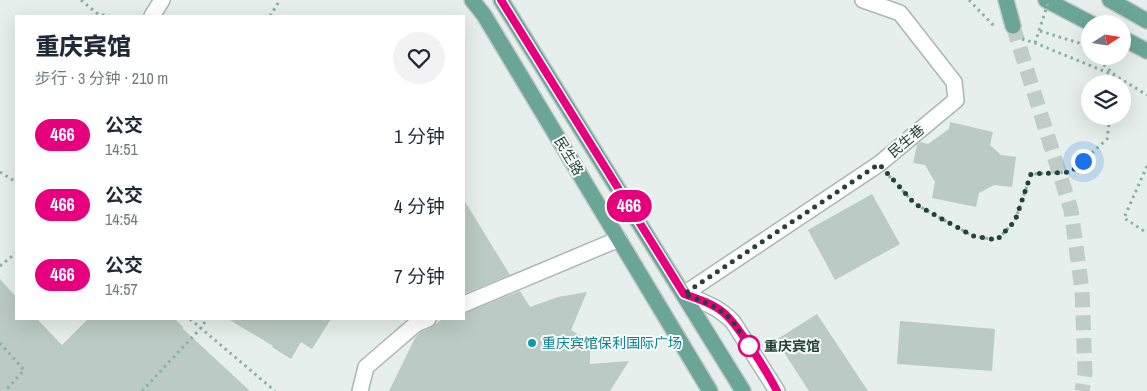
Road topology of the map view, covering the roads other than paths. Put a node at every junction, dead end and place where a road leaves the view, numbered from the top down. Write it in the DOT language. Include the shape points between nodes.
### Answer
graph roads {
  1 [pos="162,0"];
  2 [pos="472,0"];
  3 [pos="501,0"];
  4 [pos="863,0"];
  5 [pos="1006,0"];
  6 [pos="1047,0"];
  7 [pos="1110,0"];
  8 [pos="153,15"];
  9 [pos="1081,18"];
  10 [pos="1147,21"];
  11 [pos="1016,32"];
  12 [pos="1131,43"];
  13 [pos="1147,51"];
  14 [pos="619,239"];
  15 [pos="684,294"];
  16 [pos="465,304"];
  17 [pos="426,320"];
  18 [pos="360,391"];
  19 [pos="710,391"];
  20 [pos="743,391"];
  21 [pos="777,391"];
  1 -- 8 [label="street"];
  2 -- 14 [label="main road, 民生路"];
  3 -- 15 [label="main road, 民生路"];
  4 -- 15 [label="street, 民生巷" via="900,13 954,82 956,100 879,164"];
  5 -- 11 [label="main road"];
  6 -- 9 [label="main road"];
  7 -- 10 [label="main road"];
  12 -- 13 [label="main road"];
  14 -- 16 [label="street"];
  14 -- 19 [label="main road, 民生路"];
  15 -- 20 [label="main road, 民生路"];
  15 -- 21 [label="street" via="712,305 733,322"];
  17 -- 18 [label="street" via="416,324 366,367"];
}
